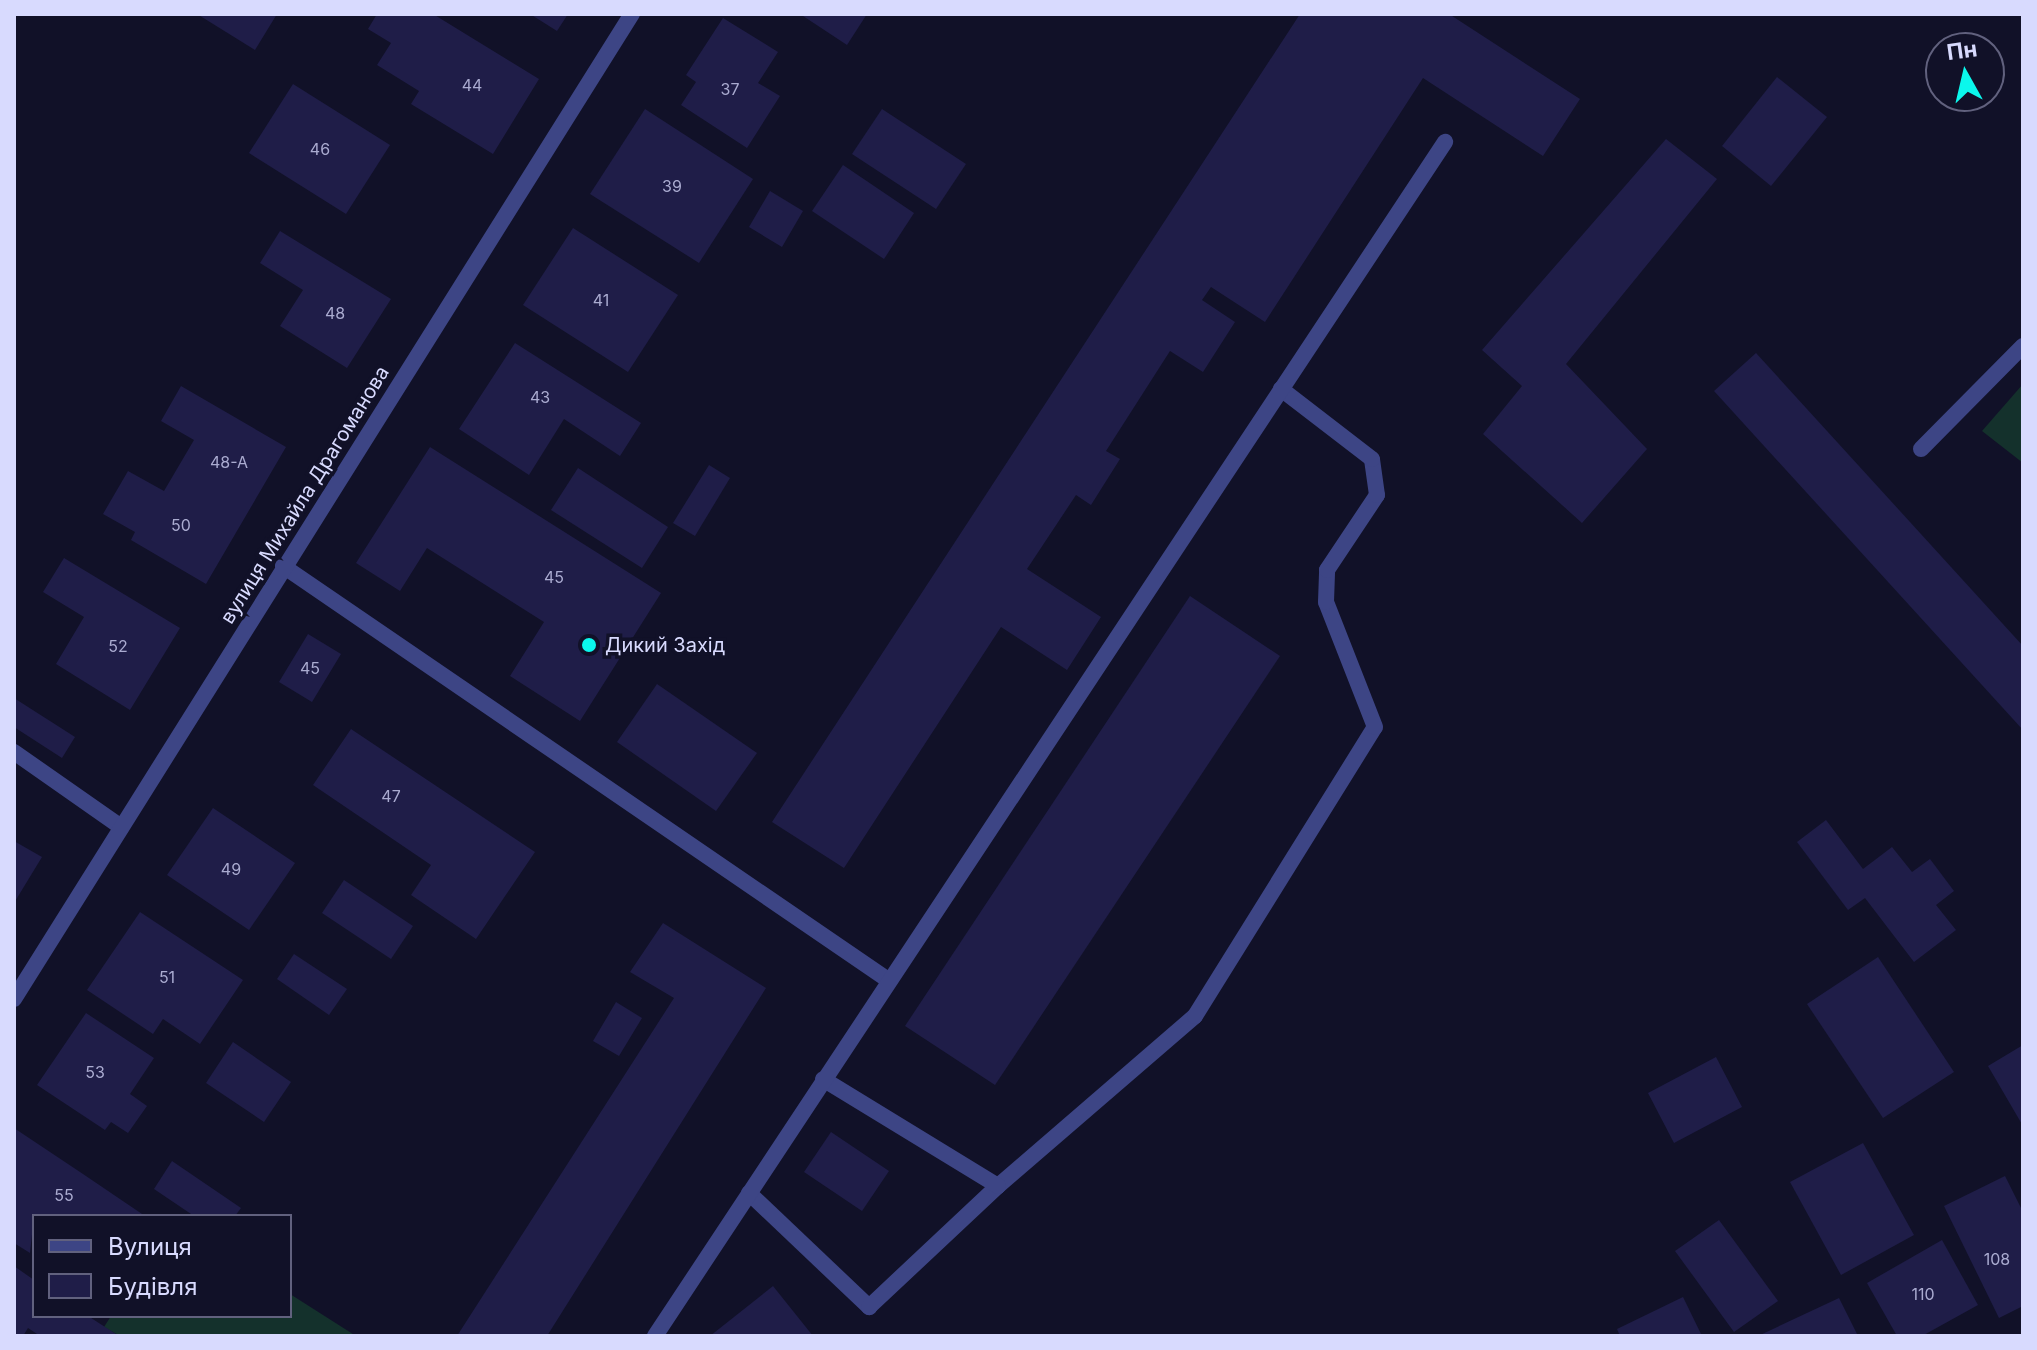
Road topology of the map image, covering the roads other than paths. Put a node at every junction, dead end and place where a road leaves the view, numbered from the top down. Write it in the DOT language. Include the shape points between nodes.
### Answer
graph roads {
  1 [pos="632,14"];
  2 [pos="1445,142"];
  3 [pos="2023,346"];
  4 [pos="1281,389"];
  5 [pos="1921,449"];
  6 [pos="283,566"];
  7 [pos="14,752"];
  8 [pos="121,827"];
  9 [pos="888,980"];
  10 [pos="14,999"];
  11 [pos="823,1079"];
  12 [pos="998,1186"];
  13 [pos="749,1193"];
  14 [pos="655,1336"];
  1 -- 6 [label="street, вулиця Михайла Драгоманова"];
  2 -- 4 [label="street"];
  3 -- 5 [label="street"];
  4 -- 9 [label="street"];
  4 -- 12 [label="street" via="1372,459 1377,495 1327,570 1326,602 1375,727 1195,1016"];
  6 -- 8 [label="street, вулиця Михайла Драгоманова"];
  6 -- 9 [label="street"];
  7 -- 8 [label="street"];
  8 -- 10 [label="street, вулиця Михайла Драгоманова"];
  9 -- 11 [label="street"];
  11 -- 12 [label="street"];
  11 -- 13 [label="street"];
  12 -- 13 [label="street" via="869,1307"];
  13 -- 14 [label="street"];
}
